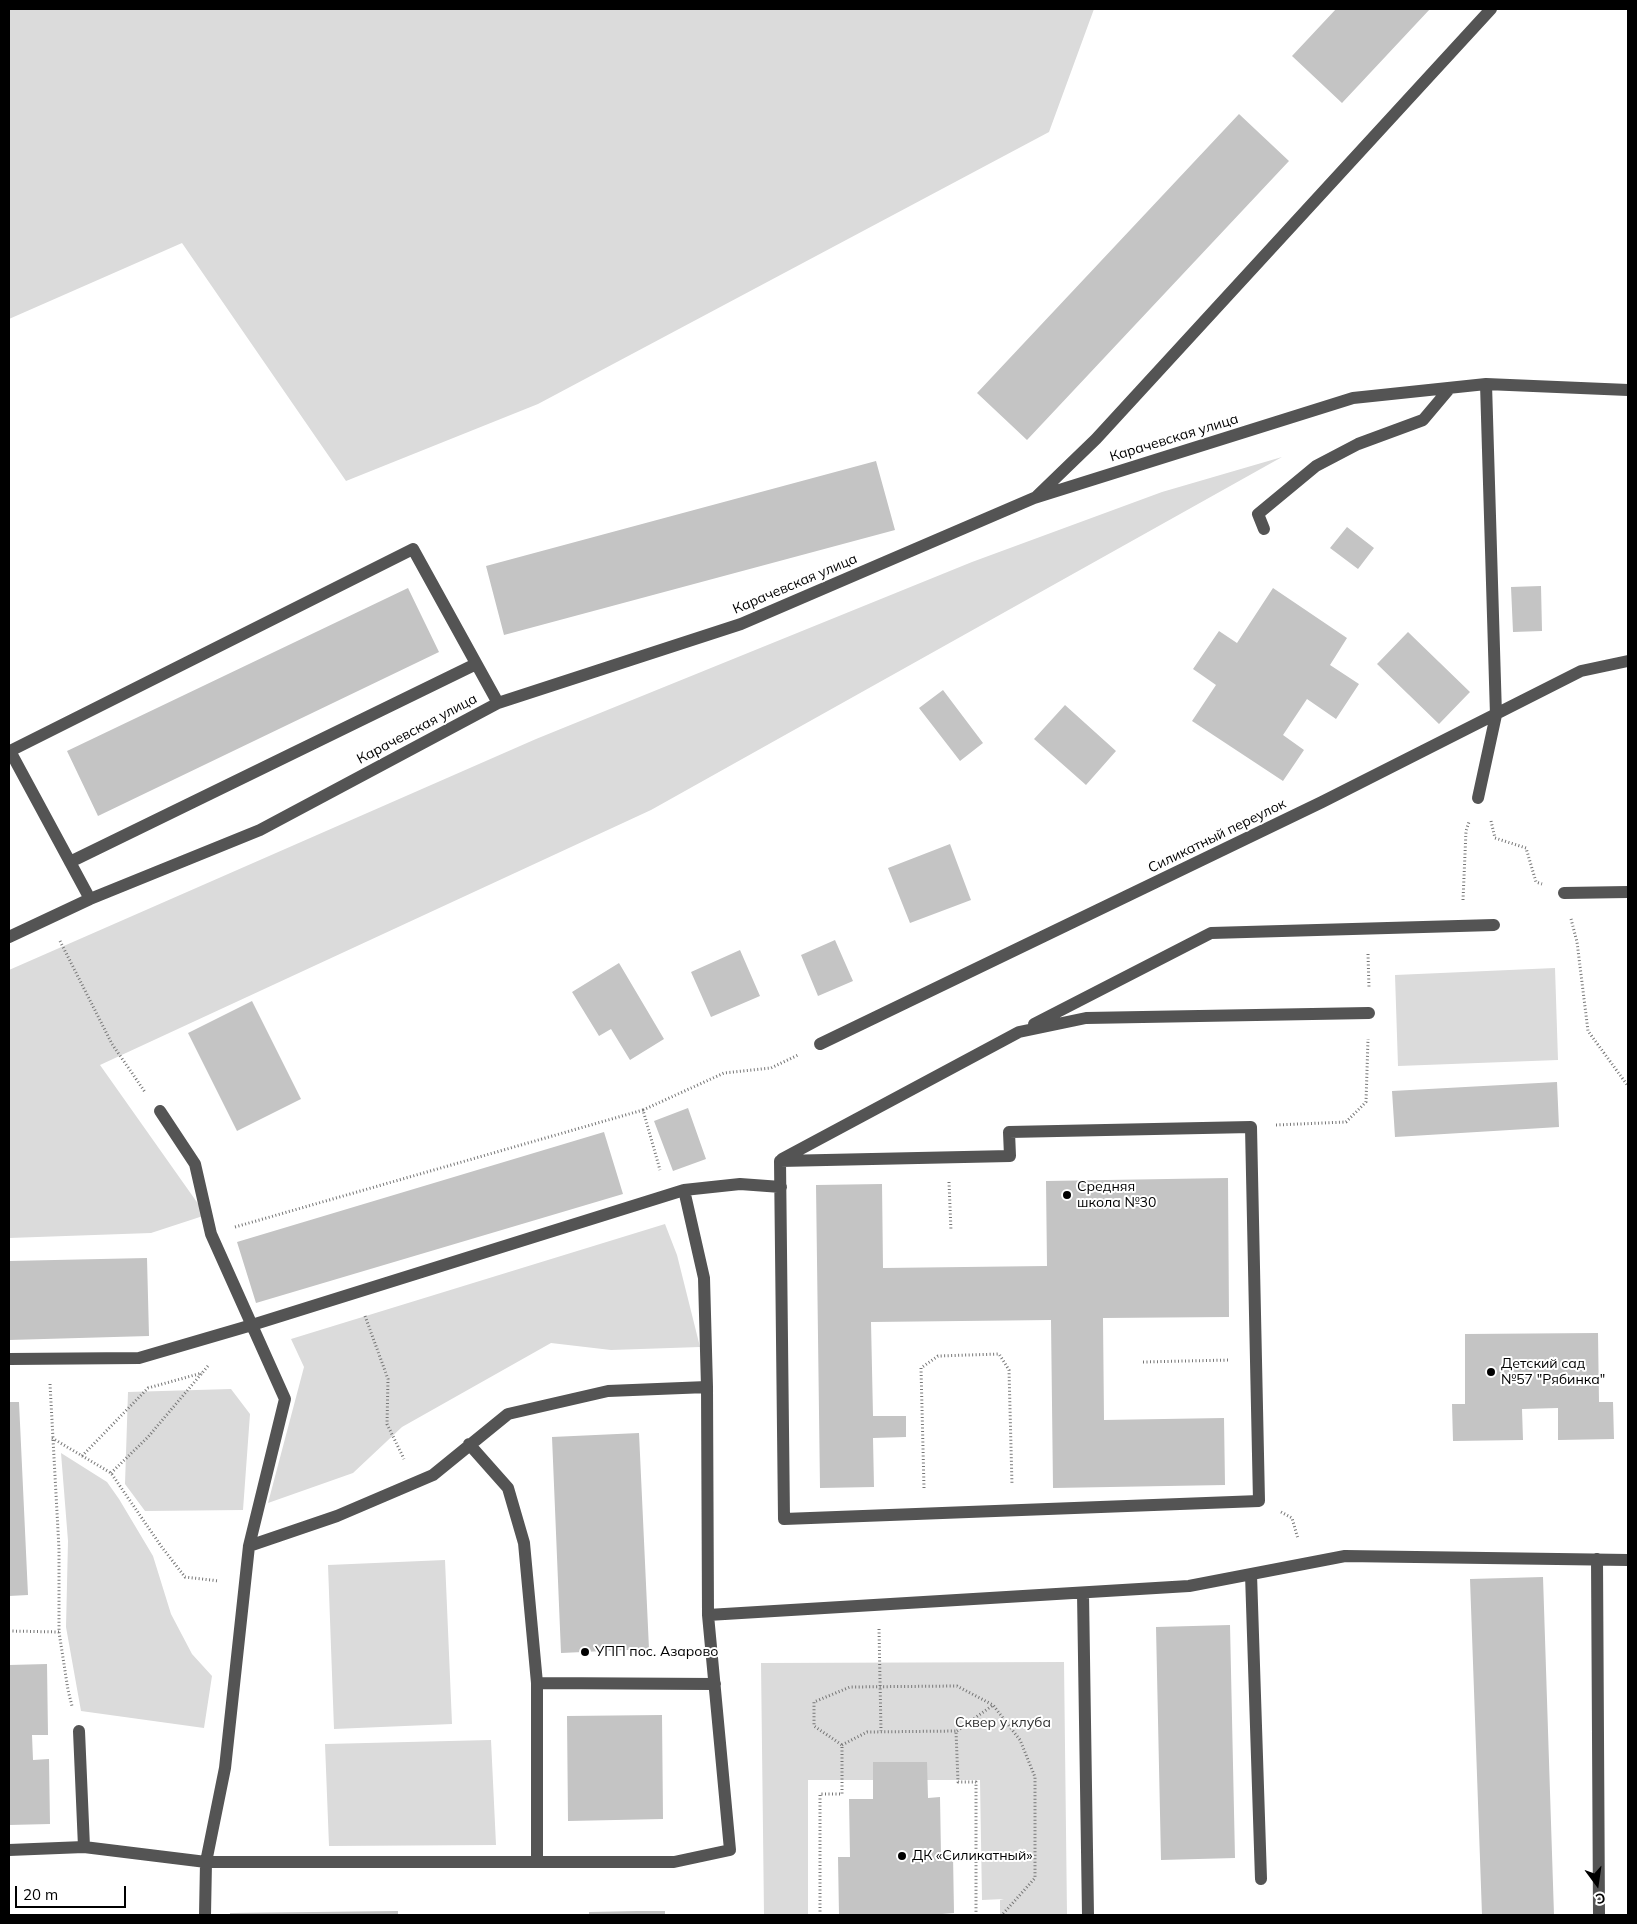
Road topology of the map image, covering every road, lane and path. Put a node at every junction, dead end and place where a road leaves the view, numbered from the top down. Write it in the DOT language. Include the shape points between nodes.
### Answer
graph roads {
  1 [pos="1491,9"];
  2 [pos="1486,384"];
  3 [pos="1450,388"];
  4 [pos="1628,390"];
  5 [pos="1034,498"];
  6 [pos="1264,529"];
  7 [pos="1628,661"];
  8 [pos="476,664"];
  9 [pos="498,703"];
  10 [pos="1496,716"];
  11 [pos="1478,798"];
  12 [pos="70,862"];
  13 [pos="1628,892"];
  14 [pos="1564,893"];
  15 [pos="90,899"];
  16 [pos="1494,925"];
  17 [pos="1462,926"];
  18 [pos="1368,929"];
  19 [pos="9,937"];
  20 [pos="70,963"];
  21 [pos="1369,1012"];
  22 [pos="1018,1032"];
  23 [pos="820,1044"];
  24 [pos="1628,1086"];
  25 [pos="642,1110"];
  26 [pos="160,1111"];
  27 [pos="1251,1127"];
  28 [pos="949,1157"];
  29 [pos="780,1161"];
  30 [pos="781,1187"];
  31 [pos="684,1190"];
  32 [pos="668,1196"];
  33 [pos="951,1231"];
  34 [pos="211,1234"];
  35 [pos="358,1292"];
  36 [pos="252,1325"];
  37 [pos="9,1358"];
  38 [pos="48,1358"];
  39 [pos="1256,1360"];
  40 [pos="1143,1362"];
  41 [pos="208,1366"];
  42 [pos="202,1373"];
  43 [pos="707,1387"];
  44 [pos="52,1438"];
  45 [pos="469,1444"];
  46 [pos="82,1456"];
  47 [pos="111,1473"];
  48 [pos="415,1482"];
  49 [pos="1259,1501"];
  50 [pos="1013,1511"];
  51 [pos="925,1514"];
  52 [pos="249,1546"];
  53 [pos="1597,1559"];
  54 [pos="1628,1560"];
  55 [pos="1303,1564"];
  56 [pos="1251,1574"];
  57 [pos="245,1583"];
  58 [pos="1083,1593"];
  59 [pos="878,1605"];
  60 [pos="708,1615"];
  61 [pos="9,1631"];
  62 [pos="59,1632"];
  63 [pos="537,1684"];
  64 [pos="715,1684"];
  65 [pos="880,1687"];
  66 [pos="993,1705"];
  67 [pos="79,1731"];
  68 [pos="881,1731"];
  69 [pos="956,1731"];
  70 [pos="842,1746"];
  71 [pos="84,1847"];
  72 [pos="9,1850"];
  73 [pos="206,1862"];
  74 [pos="537,1862"];
  75 [pos="1261,1879"];
  76 [pos="205,1915"];
  77 [pos="820,1915"];
  78 [pos="976,1915"];
  79 [pos="1002,1915"];
  80 [pos="1088,1915"];
  81 [pos="1600,1915"];
  1 -- 5 [label="street" via="1096,439"];
  2 -- 3 [label="street, Карачевская улица"];
  2 -- 4 [label="street, Карачевская улица"];
  2 -- 10 [label="street"];
  3 -- 5 [label="street, Карачевская улица" via="1353,398"];
  3 -- 6 [label="street" via="1423,420 1358,444 1316,466 1258,514"];
  5 -- 9 [label="street, Карачевская улица" via="741,624"];
  7 -- 10 [label="street, Силикатный переулок" via="1581,671"];
  8 -- 9 [label="street"];
  8 -- 12 [label="street"];
  8 -- 12 [label="street" via="414,549 10,751"];
  9 -- 15 [label="street, Карачевская улица" via="260,830"];
  10 -- 11 [label="street"];
  10 -- 23 [label="street, Силикатный переулок"];
  11 -- 14 [label="path" via="1491,822 1495,838 1526,848 1536,882"];
  11 -- 17 [label="path" via="1466,831"];
  12 -- 15 [label="street"];
  13 -- 14 [label="street"];
  14 -- 24 [label="path" via="1577,942 1588,1031"];
  15 -- 19 [label="street, Карачевская улица"];
  16 -- 17 [label="street"];
  17 -- 18 [label="street"];
  18 -- 21 [label="path"];
  18 -- 22 [label="street" via="1211,933"];
  20 -- 26 [label="path" via="112,1044"];
  21 -- 22 [label="street" via="1086,1018"];
  21 -- 27 [label="path" via="1366,1102 1346,1122"];
  22 -- 29 [label="street"];
  23 -- 25 [label="path" via="771,1068 724,1073"];
  25 -- 32 [label="path"];
  25 -- 34 [label="path"];
  26 -- 34 [label="street" via="195,1164"];
  27 -- 28 [label="street" via="1009,1132 1010,1156"];
  27 -- 39 [label="street"];
  28 -- 29 [label="street"];
  28 -- 33 [label="path"];
  29 -- 30 [label="street"];
  30 -- 31 [label="street" via="740,1184"];
  30 -- 51 [label="street" via="784,1519"];
  31 -- 32 [label="street"];
  31 -- 43 [label="street" via="704,1278"];
  32 -- 35 [label="street"];
  34 -- 36 [label="street"];
  35 -- 36 [label="street"];
  35 -- 48 [label="path" via="388,1379 387,1424"];
  36 -- 38 [label="street" via="139,1358"];
  36 -- 52 [label="street" via="285,1399"];
  37 -- 38 [label="street"];
  38 -- 44 [label="path"];
  39 -- 40 [label="path"];
  39 -- 49 [label="street"];
  41 -- 42 [label="path"];
  42 -- 46 [label="path" via="148,1388"];
  42 -- 47 [label="path" via="148,1437"];
  43 -- 45 [label="street" via="608,1391 508,1414"];
  43 -- 60 [label="street"];
  44 -- 46 [label="path"];
  44 -- 62 [label="path"];
  45 -- 48 [label="street" via="433,1474"];
  45 -- 63 [label="street" via="508,1488 524,1543"];
  46 -- 47 [label="path"];
  47 -- 57 [label="path" via="185,1577"];
  48 -- 52 [label="street" via="337,1516"];
  49 -- 50 [label="street"];
  49 -- 55 [label="path" via="1292,1518"];
  50 -- 51 [label="street"];
  50 -- 51 [label="path" via="1009,1370 999,1354 982,1354 938,1356 921,1368"];
  52 -- 57 [label="street"];
  53 -- 54 [label="street"];
  53 -- 55 [label="street" via="1346,1556"];
  53 -- 81 [label="street"];
  55 -- 56 [label="street"];
  56 -- 58 [label="street" via="1189,1586"];
  56 -- 75 [label="street"];
  57 -- 73 [label="street" via="225,1768"];
  58 -- 59 [label="street"];
  58 -- 80 [label="street"];
  59 -- 60 [label="street"];
  59 -- 65 [label="path"];
  60 -- 64 [label="street"];
  61 -- 62 [label="path"];
  62 -- 67 [label="path" via="68,1690"];
  63 -- 64 [label="street"];
  63 -- 74 [label="street"];
  64 -- 74 [label="street" via="730,1850 674,1862"];
  65 -- 66 [label="path" via="957,1686"];
  65 -- 68 [label="path"];
  65 -- 70 [label="path" via="850,1687 814,1702 814,1726"];
  66 -- 69 [label="path"];
  66 -- 79 [label="path" via="1020,1740 1035,1777 1034,1878"];
  67 -- 71 [label="street"];
  68 -- 69 [label="path"];
  68 -- 70 [label="path" via="867,1732"];
  69 -- 78 [label="path" via="958,1782 976,1782"];
  70 -- 77 [label="path" via="842,1794 820,1794"];
  71 -- 72 [label="street"];
  71 -- 73 [label="street"];
  73 -- 74 [label="street"];
  73 -- 76 [label="street"];
}
